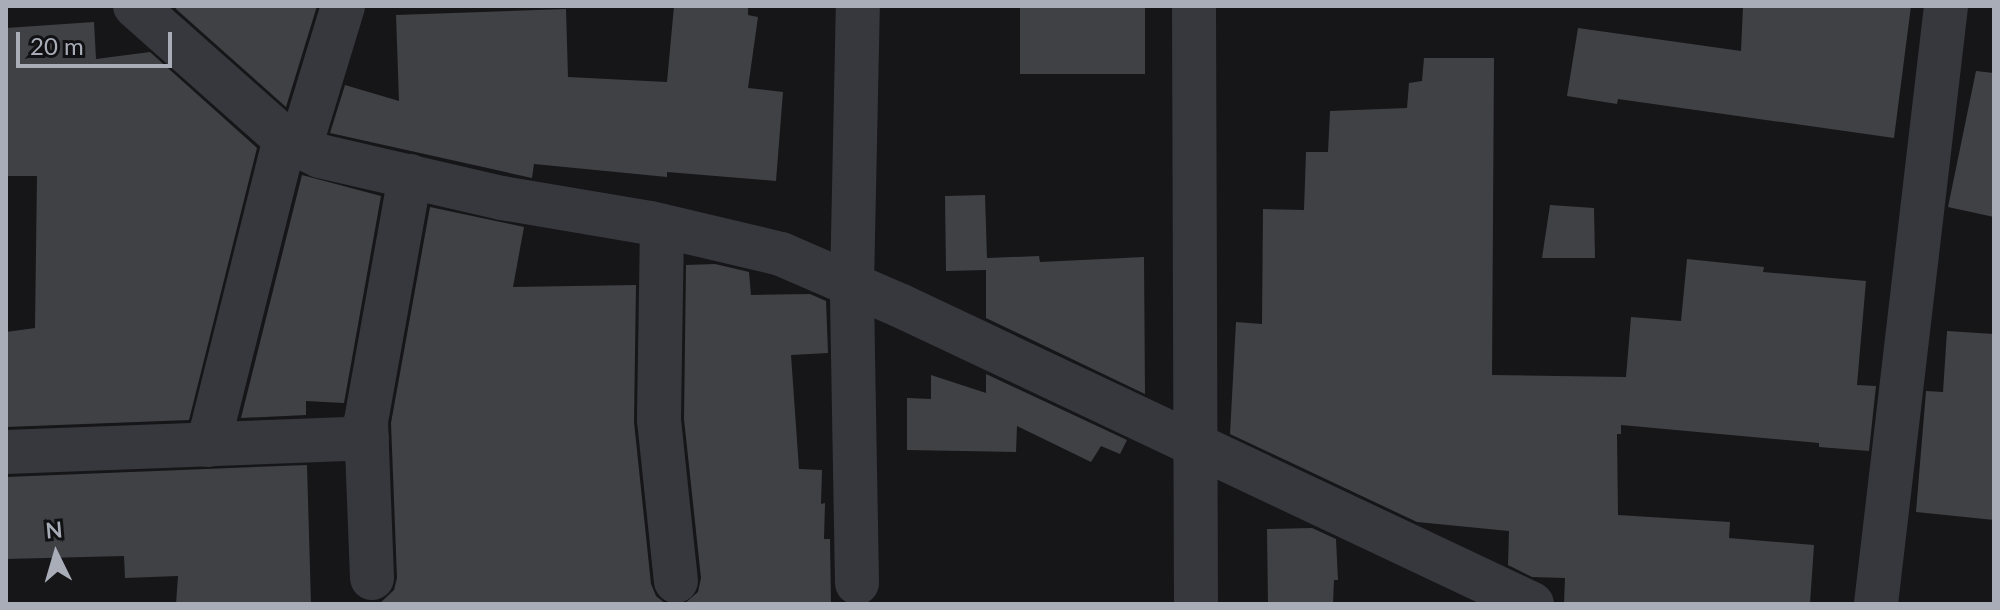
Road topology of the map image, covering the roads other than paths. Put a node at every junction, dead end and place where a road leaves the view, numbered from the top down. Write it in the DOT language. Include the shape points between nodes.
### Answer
graph roads {
  1 [pos="135,6"];
  2 [pos="343,6"];
  3 [pos="858,6"];
  4 [pos="1194,6"];
  5 [pos="1946,6"];
  6 [pos="293,143"];
  7 [pos="410,176"];
  8 [pos="662,226"];
  9 [pos="852,285"];
  10 [pos="367,438"];
  11 [pos="208,445"];
  12 [pos="1198,445"];
  13 [pos="6,452"];
  14 [pos="372,578"];
  15 [pos="676,581"];
  16 [pos="857,583"];
  17 [pos="1196,604"];
  18 [pos="1532,604"];
  19 [pos="1876,604"];
  1 -- 6 [label="street"];
  2 -- 6 [label="street"];
  3 -- 9 [label="street"];
  4 -- 12 [label="street"];
  5 -- 19 [label="street"];
  6 -- 7 [label="street" via="320,156"];
  6 -- 11 [label="street"];
  7 -- 8 [label="street"];
  7 -- 10 [label="street"];
  8 -- 9 [label="street" via="781,254"];
  8 -- 15 [label="street" via="659,420"];
  9 -- 12 [label="street"];
  9 -- 16 [label="street"];
  10 -- 11 [label="street"];
  10 -- 14 [label="street"];
  11 -- 13 [label="street"];
  12 -- 17 [label="street"];
  12 -- 18 [label="street"];
}
